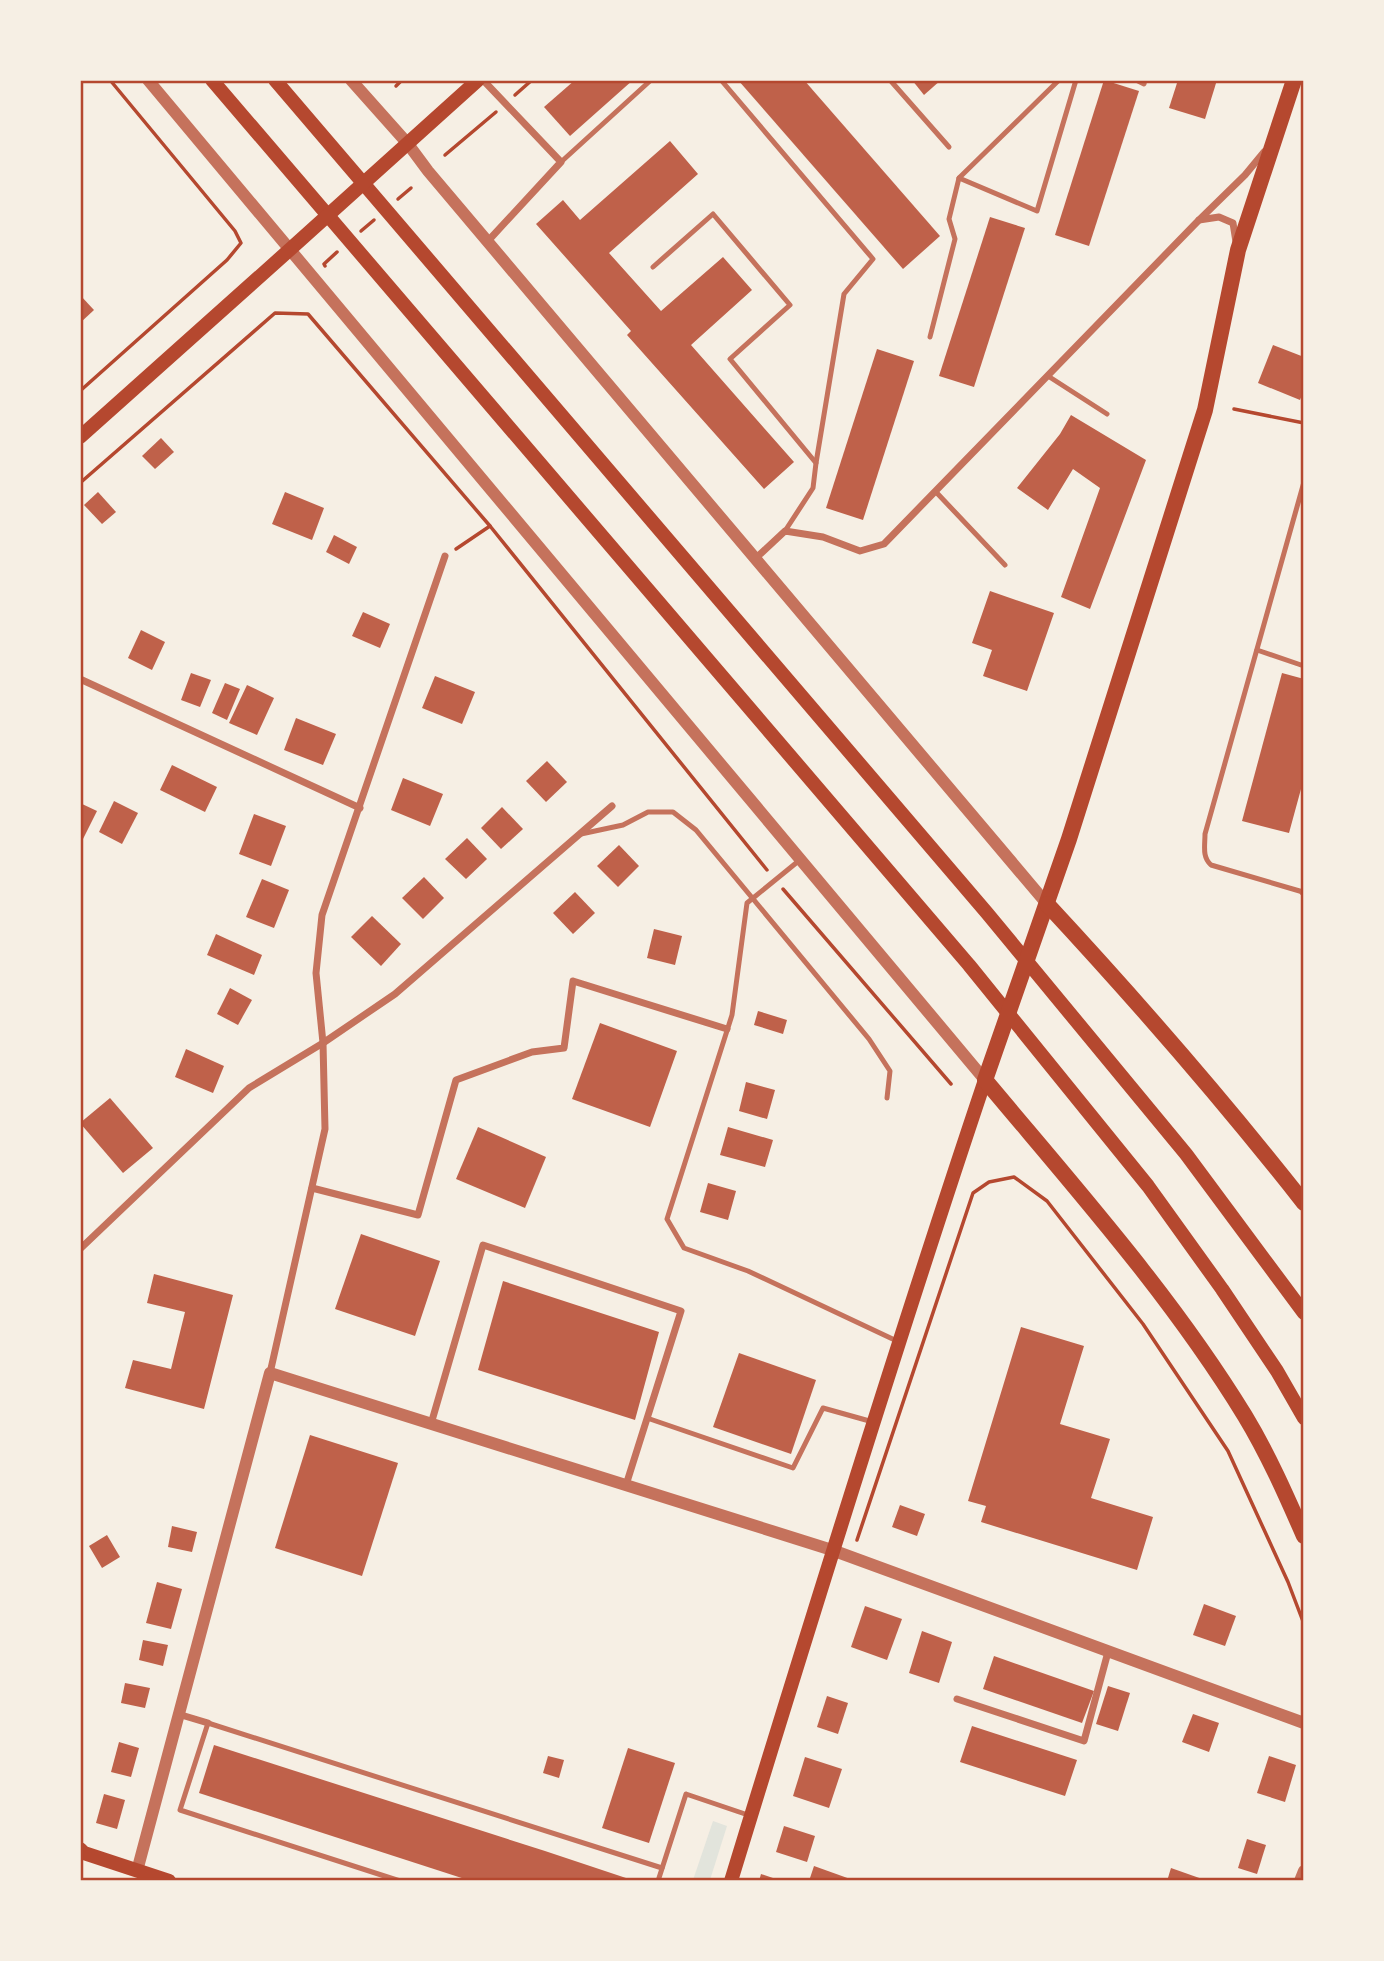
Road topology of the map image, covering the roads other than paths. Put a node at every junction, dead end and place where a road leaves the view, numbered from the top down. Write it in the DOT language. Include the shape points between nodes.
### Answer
graph roads {
  1 [pos="148,80"];
  2 [pos="212,80"];
  3 [pos="275,80"];
  4 [pos="351,80"];
  5 [pos="481,80"];
  6 [pos="651,80"];
  7 [pos="720,80"];
  8 [pos="890,80"];
  9 [pos="1059,80"];
  10 [pos="1076,80"];
  11 [pos="1136,80"];
  12 [pos="1145,80"];
  13 [pos="1294,80"];
  14 [pos="1273,142"];
  15 [pos="408,144"];
  16 [pos="949,147"];
  17 [pos="561,163"];
  18 [pos="959,178"];
  19 [pos="1198,220"];
  20 [pos="488,241"];
  21 [pos="291,250"];
  22 [pos="1238,250"];
  23 [pos="653,267"];
  24 [pos="930,337"];
  25 [pos="1048,376"];
  26 [pos="1107,414"];
  27 [pos="80,438"];
  28 [pos="816,463"];
  29 [pos="1304,482"];
  30 [pos="936,492"];
  31 [pos="785,531"];
  32 [pos="445,556"];
  33 [pos="756,558"];
  34 [pos="1005,565"];
  35 [pos="1257,650"];
  36 [pos="1304,666"];
  37 [pos="80,679"];
  38 [pos="612,806"];
  39 [pos="360,808"];
  40 [pos="577,835"];
  41 [pos="800,859"];
  42 [pos="1303,891"];
  43 [pos="754,898"];
  44 [pos="1047,904"];
  45 [pos="727,1029"];
  46 [pos="323,1042"];
  47 [pos="985,1080"];
  48 [pos="887,1098"];
  49 [pos="312,1188"];
  50 [pos="1304,1203"];
  51 [pos="80,1249"];
  52 [pos="1304,1314"];
  53 [pos="899,1342"];
  54 [pos="270,1373"];
  55 [pos="647,1418"];
  56 [pos="1304,1418"];
  57 [pos="873,1422"];
  58 [pos="431,1424"];
  59 [pos="626,1485"];
  60 [pos="1304,1536"];
  61 [pos="832,1550"];
  62 [pos="1108,1651"];
  63 [pos="957,1699"];
  64 [pos="178,1714"];
  65 [pos="208,1723"];
  66 [pos="1304,1723"];
  67 [pos="751,1816"];
  68 [pos="80,1849"];
  69 [pos="662,1868"];
  70 [pos="1304,1871"];
  71 [pos="136,1876"];
  72 [pos="169,1881"];
  73 [pos="400,1881"];
  74 [pos="658,1881"];
  75 [pos="731,1881"];
  76 [pos="1300,1881"];
  1 -- 21 [label="street"];
  2 -- 56 [label="main road" via="969,965 1148,1186 1229,1299"];
  3 -- 52 [label="main road" via="995,923 1186,1154"];
  4 -- 15 [label="street"];
  5 -- 15 [label="main road"];
  5 -- 17 [label="street"];
  6 -- 17 [label="lane"];
  7 -- 28 [label="lane" via="873,259 844,294"];
  8 -- 16 [label="lane"];
  9 -- 18 [label="lane"];
  10 -- 18 [label="lane" via="1037,211"];
  11 -- 12 [label="lane" via="1144,84"];
  13 -- 14 [label="main road"];
  14 -- 19 [label="street"];
  14 -- 22 [label="main road"];
  15 -- 20 [label="street"];
  15 -- 21 [label="main road"];
  17 -- 20 [label="street"];
  18 -- 24 [label="lane" via="949,219 955,239"];
  19 -- 22 [label="street" via="1219,217 1233,223"];
  19 -- 25 [label="street"];
  20 -- 33 [label="street"];
  21 -- 27 [label="main road"];
  21 -- 41 [label="street"];
  22 -- 44 [label="main road" via="1206,410"];
  23 -- 28 [label="lane" via="713,214 790,305 730,359"];
  25 -- 26 [label="lane"];
  25 -- 30 [label="street"];
  28 -- 31 [label="lane" via="813,488"];
  29 -- 35 [label="lane"];
  30 -- 31 [label="street" via="884,544 860,551 823,537"];
  30 -- 34 [label="lane"];
  31 -- 33 [label="street"];
  32 -- 39 [label="street"];
  33 -- 44 [label="street"];
  35 -- 36 [label="lane"];
  35 -- 42 [label="lane" via="1205,834 1205,856 1211,865"];
  37 -- 39 [label="street"];
  38 -- 40 [label="street"];
  39 -- 46 [label="street" via="322,915 316,973"];
  40 -- 43 [label="lane" via="623,825 648,812 673,812 696,830"];
  40 -- 46 [label="street" via="395,994"];
  41 -- 43 [label="lane"];
  41 -- 47 [label="street"];
  43 -- 45 [label="lane" via="747,903"];
  43 -- 48 [label="lane" via="869,1039 890,1071"];
  44 -- 47 [label="main road"];
  44 -- 50 [label="main road" via="1229,1110"];
  45 -- 49 [label="street" via="573,981 564,1048 532,1052 456,1080 418,1216"];
  45 -- 53 [label="lane" via="667,1219 684,1248 748,1271"];
  46 -- 49 [label="street" via="325,1129"];
  46 -- 51 [label="street" via="249,1088"];
  47 -- 53 [label="main road"];
  47 -- 60 [label="main road" via="1184,1325 1246,1418"];
  49 -- 54 [label="street"];
  53 -- 57 [label="main road"];
  54 -- 58 [label="street"];
  54 -- 64 [label="street"];
  55 -- 57 [label="lane" via="793,1468 823,1408"];
  55 -- 58 [label="street" via="681,1311 483,1245"];
  55 -- 59 [label="street"];
  57 -- 61 [label="main road"];
  58 -- 59 [label="street"];
  59 -- 61 [label="street"];
  61 -- 62 [label="street"];
  61 -- 67 [label="main road"];
  62 -- 63 [label="street" via="1084,1741"];
  62 -- 66 [label="street"];
  64 -- 65 [label="street"];
  64 -- 71 [label="street"];
  65 -- 69 [label="lane"];
  65 -- 73 [label="lane" via="180,1810"];
  67 -- 69 [label="lane" via="686,1794"];
  67 -- 75 [label="main road"];
  68 -- 71 [label="main road"];
  69 -- 74 [label="lane"];
  70 -- 76 [label="street"];
  71 -- 72 [label="main road"];
}
